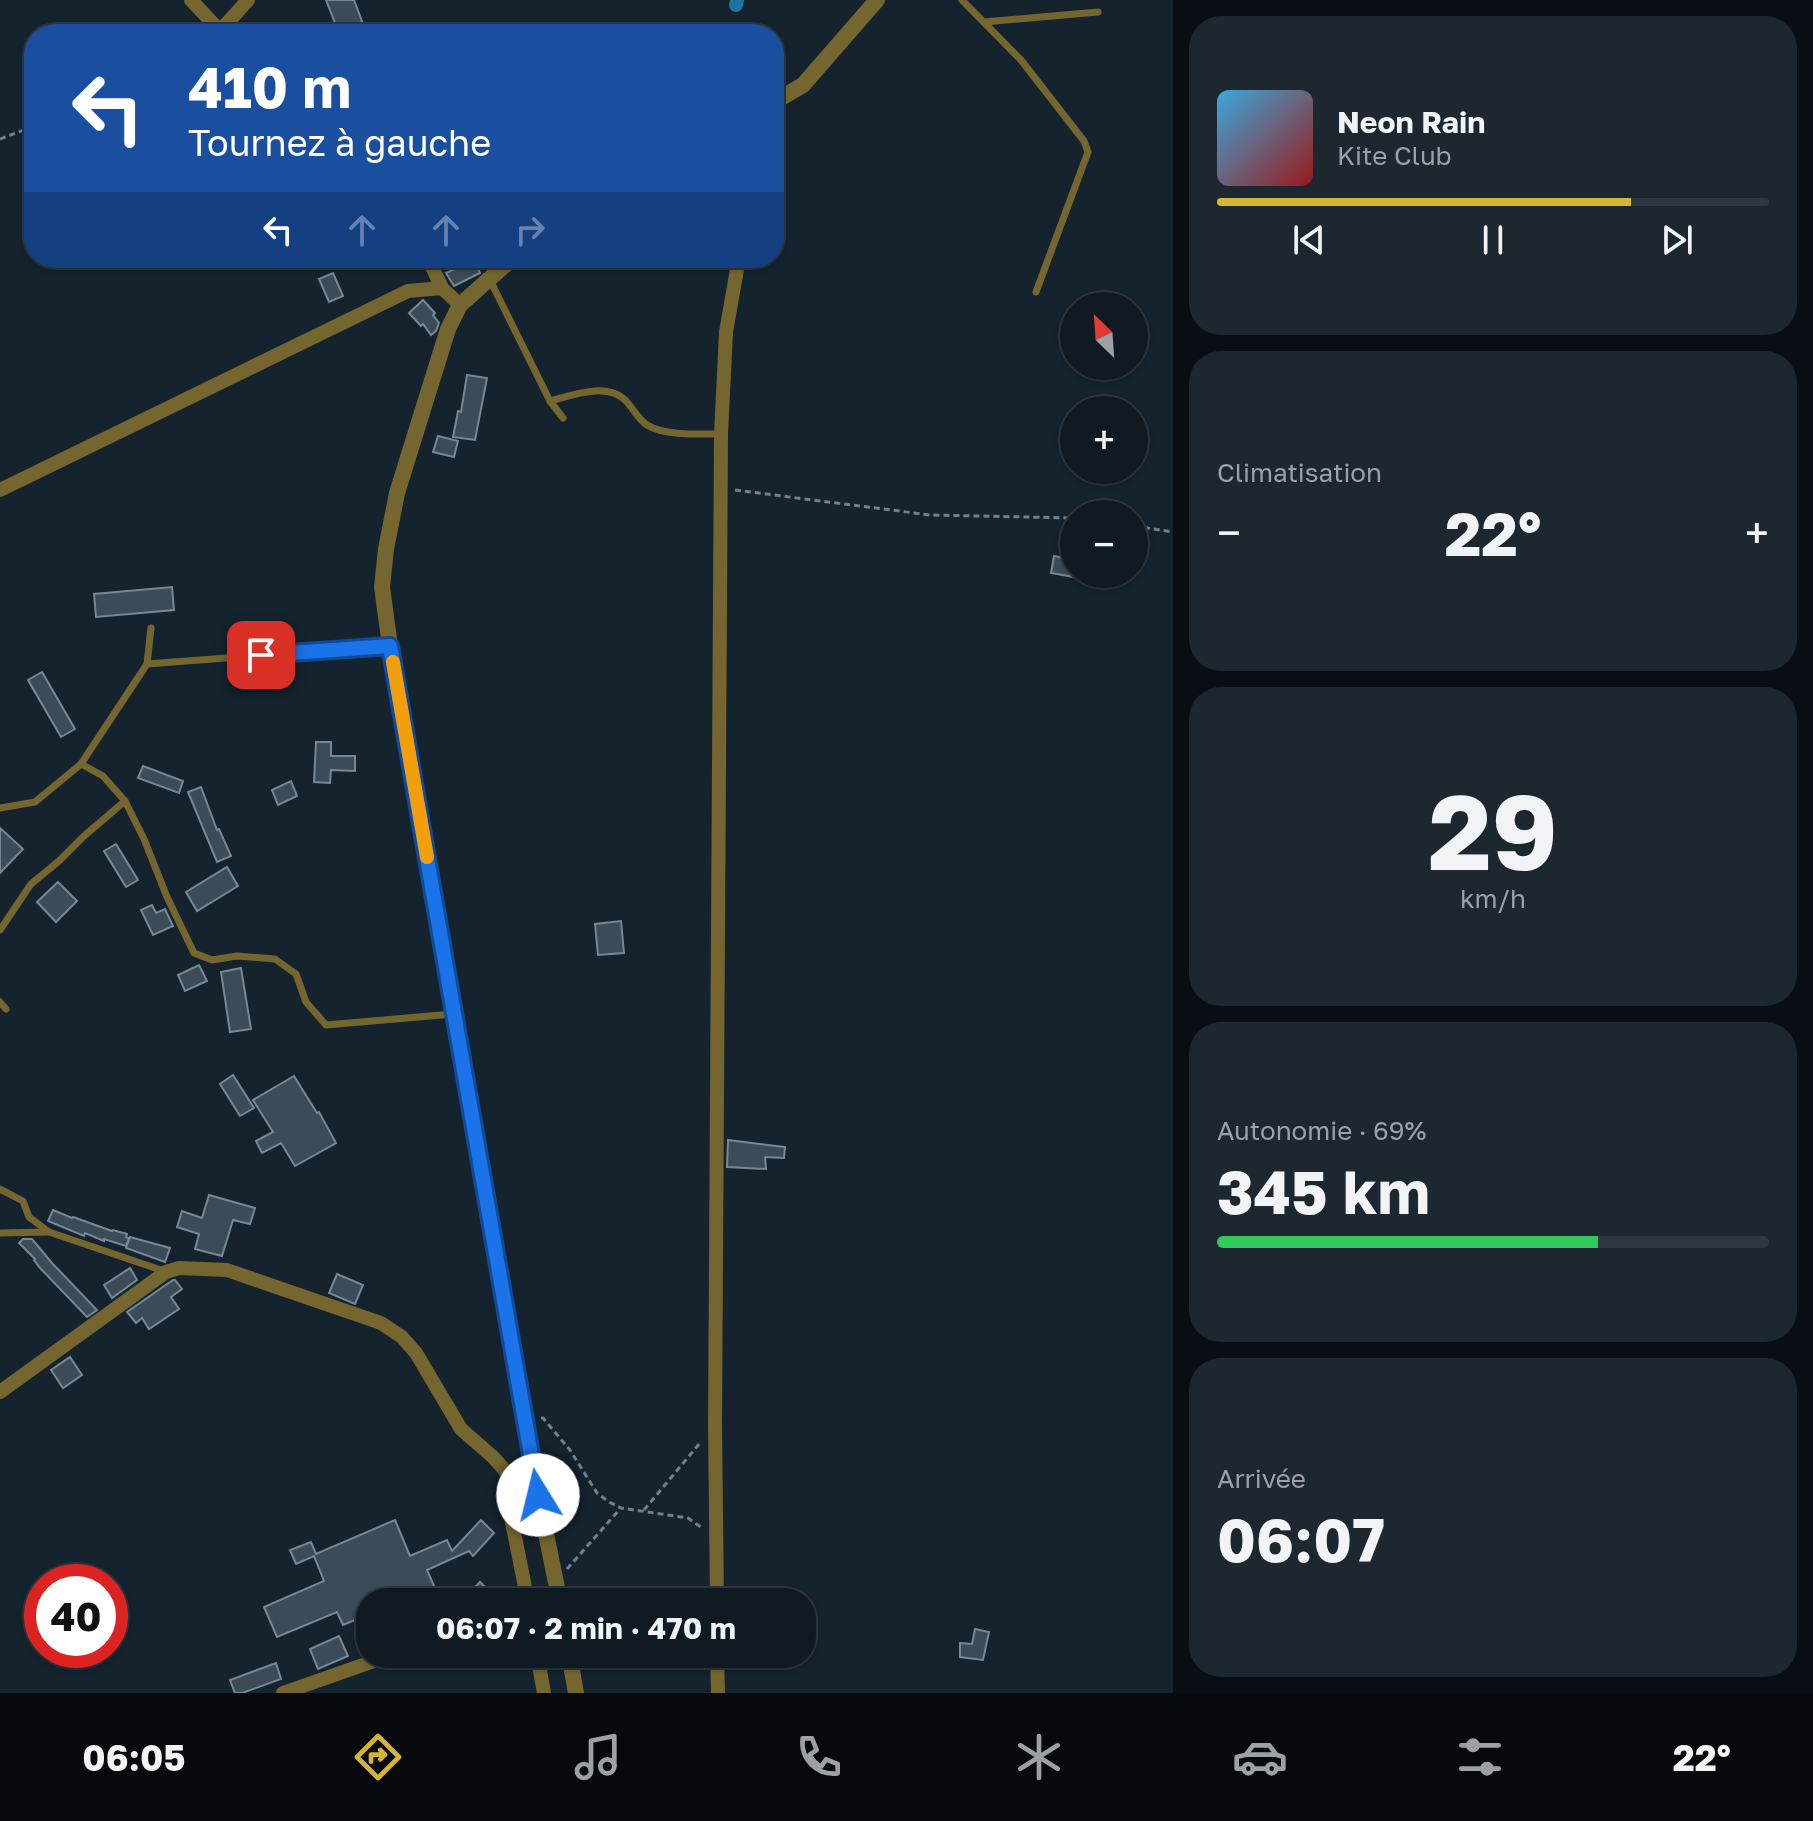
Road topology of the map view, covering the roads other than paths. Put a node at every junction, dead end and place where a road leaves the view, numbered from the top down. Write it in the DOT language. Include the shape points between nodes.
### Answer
graph roads {
  1 [pos="191,0"];
  2 [pos="248,0"];
  3 [pos="877,0"];
  4 [pos="962,0"];
  5 [pos="1098,12"];
  6 [pos="984,22"];
  7 [pos="213,24"];
  8 [pos="228,24"];
  9 [pos="784,96"];
  10 [pos="432,268"];
  11 [pos="500,268"];
  12 [pos="737,268"];
  13 [pos="489,278"];
  14 [pos="440,283"];
  15 [pos="1036,292"];
  16 [pos="460,305"];
  17 [pos="550,401"];
  18 [pos="563,418"];
  19 [pos="721,434"];
  20 [pos="0,490"];
  21 [pos="151,628"];
  22 [pos="390,646"];
  23 [pos="147,664"];
  24 [pos="81,764"];
  25 [pos="125,801"];
  26 [pos="0,808"];
  27 [pos="0,930"];
  28 [pos="0,1002"];
  29 [pos="6,1009"];
  30 [pos="455,1014"];
  31 [pos="0,1189"];
  32 [pos="49,1232"];
  33 [pos="0,1233"];
  34 [pos="166,1272"];
  35 [pos="0,1392"];
  36 [pos="538,1495"];
  37 [pos="508,1502"];
  38 [pos="525,1588"];
  39 [pos="557,1588"];
  40 [pos="717,1588"];
  41 [pos="356,1667"];
  42 [pos="540,1668"];
  43 [pos="572,1668"];
  44 [pos="717,1668"];
  45 [pos="283,1693"];
  46 [pos="544,1693"];
  47 [pos="576,1693"];
  48 [pos="718,1693"];
  1 -- 7 [label="street"];
  2 -- 8 [label="street"];
  3 -- 9 [label="street" via="803,85"];
  4 -- 6 [label="lane"];
  5 -- 6 [label="lane"];
  6 -- 15 [label="lane" via="1021,60 1088,152"];
  10 -- 14 [label="street"];
  11 -- 13 [label="street"];
  12 -- 19 [label="street" via="726,332"];
  13 -- 16 [label="street"];
  13 -- 17 [label="lane"];
  14 -- 16 [label="street"];
  14 -- 20 [label="street" via="408,291"];
  16 -- 22 [label="street" via="397,493 382,587"];
  17 -- 18 [label="lane"];
  17 -- 19 [label="lane" via="592,391 613,393 649,427"];
  19 -- 40 [label="street"];
  21 -- 23 [label="lane"];
  22 -- 23 [label="lane"];
  22 -- 30 [label="street"];
  23 -- 24 [label="lane"];
  24 -- 25 [label="lane" via="103,776"];
  24 -- 26 [label="lane" via="35,802"];
  25 -- 27 [label="lane" via="31,884"];
  25 -- 30 [label="lane" via="194,953 212,960 275,959 296,974 306,1002 326,1025"];
  28 -- 29 [label="lane"];
  30 -- 36 [label="street"];
  31 -- 32 [label="lane" via="23,1201 29,1217"];
  32 -- 33 [label="lane"];
  32 -- 34 [label="lane"];
  34 -- 35 [label="street"];
  34 -- 36 [label="street" via="227,1270 381,1323 416,1353 461,1429 520,1487"];
  36 -- 39 [label="street"];
  37 -- 38 [label="street"];
  41 -- 45 [label="street"];
  42 -- 46 [label="street"];
  43 -- 47 [label="street"];
  44 -- 48 [label="street"];
}
